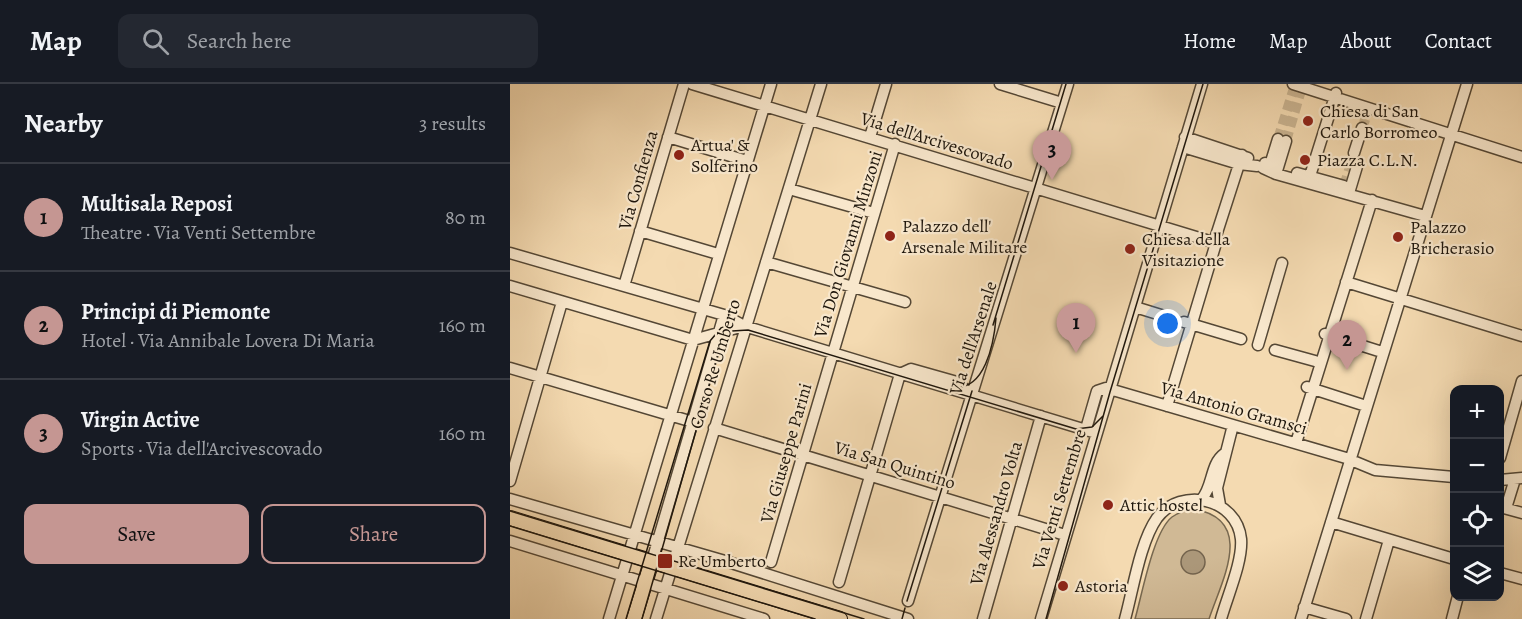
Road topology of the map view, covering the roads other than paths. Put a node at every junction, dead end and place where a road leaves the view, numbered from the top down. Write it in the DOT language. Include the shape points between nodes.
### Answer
graph roads {
  1 [pos="684,84"];
  2 [pos="692,84"];
  3 [pos="771,84"];
  4 [pos="821,84"];
  5 [pos="886,84"];
  6 [pos="1000,84"];
  7 [pos="1068,84"];
  8 [pos="1202,84"];
  9 [pos="1467,84"];
  10 [pos="1297,88"];
  11 [pos="1335,95"];
  12 [pos="1062,103"];
  13 [pos="764,107"];
  14 [pos="810,120"];
  15 [pos="1365,129"];
  16 [pos="1451,134"];
  17 [pos="668,137"];
  18 [pos="870,137"];
  19 [pos="1282,140"];
  20 [pos="1184,142"];
  21 [pos="895,144"];
  22 [pos="1522,157"];
  23 [pos="747,161"];
  24 [pos="1261,165"];
  25 [pos="1310,176"];
  26 [pos="1036,188"];
  27 [pos="789,189"];
  28 [pos="1351,194"];
  29 [pos="1372,200"];
  30 [pos="874,213"];
  31 [pos="1425,216"];
  32 [pos="1159,225"];
  33 [pos="640,231"];
  34 [pos="1215,243"];
  35 [pos="510,253"];
  36 [pos="718,254"];
  37 [pos="766,262"];
  38 [pos="1282,263"];
  39 [pos="1347,279"];
  40 [pos="510,286"];
  41 [pos="624,286"];
  42 [pos="852,287"];
  43 [pos="1399,298"];
  44 [pos="562,302"];
  45 [pos="905,302"];
  46 [pos="1135,307"];
  47 [pos="703,309"];
  48 [pos="724,315"];
  49 [pos="1183,322"];
  50 [pos="744,326"];
  51 [pos="719,333"];
  52 [pos="1326,335"];
  53 [pos="1522,336"];
  54 [pos="1241,339"];
  55 [pos="693,340"];
  56 [pos="1258,345"];
  57 [pos="1275,350"];
  58 [pos="1382,352"];
  59 [pos="832,353"];
  60 [pos="711,360"];
  61 [pos="1315,362"];
  62 [pos="510,368"];
  63 [pos="900,374"];
  64 [pos="539,376"];
  65 [pos="1522,381"];
  66 [pos="1309,388"];
  67 [pos="1110,389"];
  68 [pos="972,396"];
  69 [pos="1167,406"];
  70 [pos="1366,406"];
  71 [pos="671,415"];
  72 [pos="1041,416"];
  73 [pos="693,422"];
  74 [pos="1233,424"];
  75 [pos="714,428"];
  76 [pos="1091,431"];
  77 [pos="1293,442"];
  78 [pos="1504,444"];
  79 [pos="803,454"];
  80 [pos="1224,454"];
  81 [pos="1349,460"];
  82 [pos="870,475"];
  83 [pos="1450,477"];
  84 [pos="1518,479"];
  85 [pos="510,481"];
  86 [pos="940,496"];
  87 [pos="510,499"];
  88 [pos="1201,500"];
  89 [pos="1220,505"];
  90 [pos="1504,505"];
  91 [pos="1504,507"];
  92 [pos="1521,513"];
  93 [pos="510,518"];
  94 [pos="1013,519"];
  95 [pos="1331,522"];
  96 [pos="635,535"];
  97 [pos="1065,536"];
  98 [pos="1389,540"];
  99 [pos="510,541"];
  100 [pos="658,542"];
  101 [pos="678,548"];
  102 [pos="630,554"];
  103 [pos="1450,558"];
  104 [pos="652,561"];
  105 [pos="672,568"];
  106 [pos="769,568"];
  107 [pos="1504,574"];
  108 [pos="624,576"];
  109 [pos="1522,579"];
  110 [pos="645,582"];
  111 [pos="666,589"];
  112 [pos="837,589"];
  113 [pos="1457,601"];
  114 [pos="1304,607"];
  115 [pos="905,613"];
  116 [pos="757,618"];
  117 [pos="609,619"];
  118 [pos="634,619"];
  119 [pos="656,619"];
  120 [pos="840,619"];
  121 [pos="982,619"];
  122 [pos="1041,619"];
  123 [pos="1125,619"];
  124 [pos="1221,619"];
  125 [pos="1301,619"];
  126 [pos="1346,619"];
  127 [pos="1366,619"];
  128 [pos="1452,619"];
  1 -- 17 [label="street, Via Confienza"];
  2 -- 13 [label="street, Via dell'Arcivescovado"];
  3 -- 13 [label="street, Corso Re Umberto"];
  4 -- 14 [label="street, Corso Re Umberto"];
  5 -- 18 [label="street"];
  6 -- 12 [label="street"];
  7 -- 12 [label="street, Via dell'Arsenale"];
  8 -- 20 [label="street, Via Venti Settembre"];
  9 -- 16 [label="street"];
  10 -- 11 [label="street"];
  11 -- 16 [label="street" via="1370,111"];
  11 -- 25 [label="street"];
  12 -- 26 [label="street, Via dell'Arsenale"];
  13 -- 14 [label="street, Via dell'Arcivescovado"];
  13 -- 23 [label="street, Corso Re Umberto"];
  14 -- 18 [label="street, Via dell'Arcivescovado"];
  14 -- 27 [label="street, Corso Re Umberto"];
  15 -- 28 [label="street"];
  16 -- 22 [label="street"];
  16 -- 31 [label="street"];
  17 -- 23 [label="street"];
  17 -- 33 [label="street, Via Confienza"];
  18 -- 21 [label="street, Via dell'Arcivescovado"];
  19 -- 24 [label="street"];
  20 -- 24 [label="street"];
  20 -- 32 [label="street, Via Venti Settembre"];
  21 -- 26 [label="street, Via dell'Arcivescovado"];
  21 -- 30 [label="street, Via Don Giovanni Minzoni"];
  23 -- 36 [label="street, Corso Re Umberto"];
  24 -- 25 [label="street"];
  24 -- 28 [label="street"];
  24 -- 34 [label="street"];
  25 -- 28 [label="street" via="1344,186"];
  26 -- 32 [label="street, Via dell'Arcivescovado"];
  26 -- 68 [label="street, Via dell'Arsenale"];
  27 -- 30 [label="street"];
  27 -- 37 [label="street, Corso Re Umberto"];
  28 -- 29 [label="street"];
  29 -- 31 [label="street"];
  29 -- 39 [label="street"];
  30 -- 42 [label="street, Via Don Giovanni Minzoni"];
  31 -- 43 [label="street"];
  32 -- 34 [label="street, Via dell'Arcivescovado"];
  32 -- 46 [label="street, Via Venti Settembre"];
  33 -- 36 [label="street"];
  33 -- 41 [label="street, Via Confienza"];
  34 -- 49 [label="street"];
  35 -- 41 [label="street"];
  36 -- 47 [label="street, Corso Re Umberto"];
  37 -- 42 [label="street"];
  37 -- 50 [label="street, Corso Re Umberto"];
  38 -- 56 [label="street"];
  39 -- 43 [label="street"];
  39 -- 52 [label="street" via="1339,284"];
  40 -- 44 [label="street"];
  41 -- 47 [label="street"];
  42 -- 45 [label="street"];
  42 -- 59 [label="street, Via Don Giovanni Minzoni"];
  43 -- 53 [label="street"];
  43 -- 58 [label="street"];
  44 -- 55 [label="street"];
  44 -- 64 [label="street"];
  46 -- 49 [label="street"];
  46 -- 67 [label="street, Via Venti Settembre"];
  47 -- 48 [label="street"];
  47 -- 55 [label="street, Corso Re Umberto"];
  48 -- 50 [label="street"];
  48 -- 51 [label="street, Corso Re Umberto"];
  49 -- 54 [label="street"];
  49 -- 69 [label="street"];
  50 -- 51 [label="street"];
  50 -- 59 [label="street"];
  50 -- 75 [label="street, Corso Re Umberto"];
  51 -- 55 [label="street"];
  51 -- 60 [label="street, Corso Re Umberto"];
  52 -- 58 [label="street"];
  52 -- 61 [label="street"];
  52 -- 66 [label="street"];
  55 -- 60 [label="street, Corso Re Umberto"];
  55 -- 71 [label="street, Corso Re Umberto"];
  57 -- 61 [label="street"];
  58 -- 70 [label="street"];
  59 -- 63 [label="street"];
  59 -- 79 [label="street, Via Giuseppe Parini"];
  60 -- 73 [label="street, Corso Re Umberto"];
  61 -- 66 [label="street"];
  62 -- 64 [label="street"];
  63 -- 68 [label="street"];
  63 -- 82 [label="street"];
  64 -- 71 [label="street"];
  64 -- 85 [label="street"];
  65 -- 78 [label="street"];
  66 -- 70 [label="street"];
  66 -- 77 [label="street"];
  67 -- 69 [label="street, Via Antonio Gramsci"];
  67 -- 76 [label="street, Via Venti Settembre"];
  68 -- 72 [label="street"];
  68 -- 86 [label="street, Via dell'Arsenale"];
  69 -- 74 [label="street, Via Antonio Gramsci"];
  70 -- 81 [label="street"];
  71 -- 73 [label="street"];
  71 -- 96 [label="street, Corso Re Umberto"];
  72 -- 76 [label="street"];
  72 -- 94 [label="street, Via Alessandro Volta"];
  73 -- 100 [label="street, Corso Re Umberto"];
  74 -- 77 [label="street, Via Antonio Gramsci"];
  74 -- 80 [label="street"];
  75 -- 79 [label="street, Via San Quintino"];
  75 -- 101 [label="street, Corso Re Umberto"];
  76 -- 97 [label="street, Via Venti Settembre"];
  77 -- 81 [label="street, Via Antonio Gramsci"];
  79 -- 82 [label="street, Via San Quintino"];
  79 -- 106 [label="street, Via Giuseppe Parini"];
  80 -- 88 [label="street"];
  80 -- 89 [label="street" via="1226,461 1217,488"];
  81 -- 83 [label="street, Via Antonio Gramsci" via="1375,470"];
  81 -- 95 [label="street"];
  82 -- 86 [label="street, Via San Quintino"];
  82 -- 112 [label="street"];
  84 -- 90 [label="street"];
  86 -- 94 [label="street, Via San Quintino"];
  86 -- 115 [label="street, Via dell'Arsenale"];
  87 -- 96 [label="street"];
  88 -- 89 [label="street"];
  88 -- 123 [label="street" via="1178,503 1156,519"];
  89 -- 124 [label="street" via="1238,525 1242,545"];
  91 -- 92 [label="street"];
  93 -- 102 [label="main road"];
  94 -- 97 [label="street, Via San Quintino"];
  94 -- 121 [label="street, Via Alessandro Volta"];
  95 -- 98 [label="street"];
  95 -- 114 [label="street"];
  96 -- 100 [label="street"];
  96 -- 102 [label="street, Corso Re Umberto"];
  97 -- 122 [label="street, Via Venti Settembre"];
  98 -- 103 [label="street"];
  98 -- 127 [label="street"];
  99 -- 108 [label="street"];
  100 -- 101 [label="street"];
  100 -- 104 [label="street, Corso Re Umberto"];
  101 -- 105 [label="street, Corso Re Umberto"];
  101 -- 106 [label="street"];
  102 -- 104 [label="main road"];
  102 -- 108 [label="street, Corso Re Umberto"];
  104 -- 105 [label="main road"];
  104 -- 110 [label="main road, Corso Re Umberto"];
  105 -- 111 [label="street, Corso Re Umberto"];
  105 -- 120 [label="main road"];
  106 -- 112 [label="street"];
  107 -- 109 [label="street"];
  108 -- 110 [label="street"];
  108 -- 117 [label="street, Corso Re Umberto"];
  110 -- 111 [label="street"];
  110 -- 118 [label="main road, Corso Re Umberto"];
  111 -- 116 [label="street"];
  111 -- 119 [label="street, Corso Re Umberto"];
  112 -- 115 [label="street"];
  113 -- 128 [label="street"];
  114 -- 125 [label="street"];
  114 -- 126 [label="street"];
}
